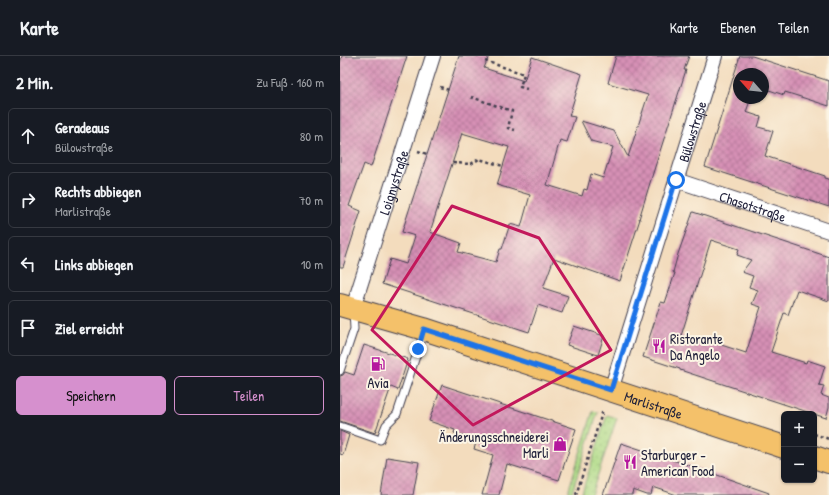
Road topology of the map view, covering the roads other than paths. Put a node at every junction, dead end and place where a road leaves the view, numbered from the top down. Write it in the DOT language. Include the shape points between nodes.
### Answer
graph roads {
  1 [pos="432,56"];
  2 [pos="715,56"];
  3 [pos="676,180"];
  4 [pos="829,231"];
  5 [pos="346,306"];
  6 [pos="424,329"];
  7 [pos="340,371"];
  8 [pos="607,400"];
  9 [pos="340,426"];
  10 [pos="781,446"];
  11 [pos="817,458"];
  12 [pos="829,462"];
  1 -- 5 [label="street, Loignystraße"];
  2 -- 3 [label="street, Bülowstraße"];
  3 -- 4 [label="street, Chasotstraße"];
  3 -- 8 [label="street, Bülowstraße"];
  5 -- 6 [label="main road, Marlistraße"];
  5 -- 7 [label="lane" via="354,329"];
  6 -- 8 [label="main road, Marlistraße"];
  6 -- 9 [label="lane" via="397,414 386,425 380,440"];
  8 -- 10 [label="main road, Marlistraße"];
  11 -- 12 [label="main road"];
}
